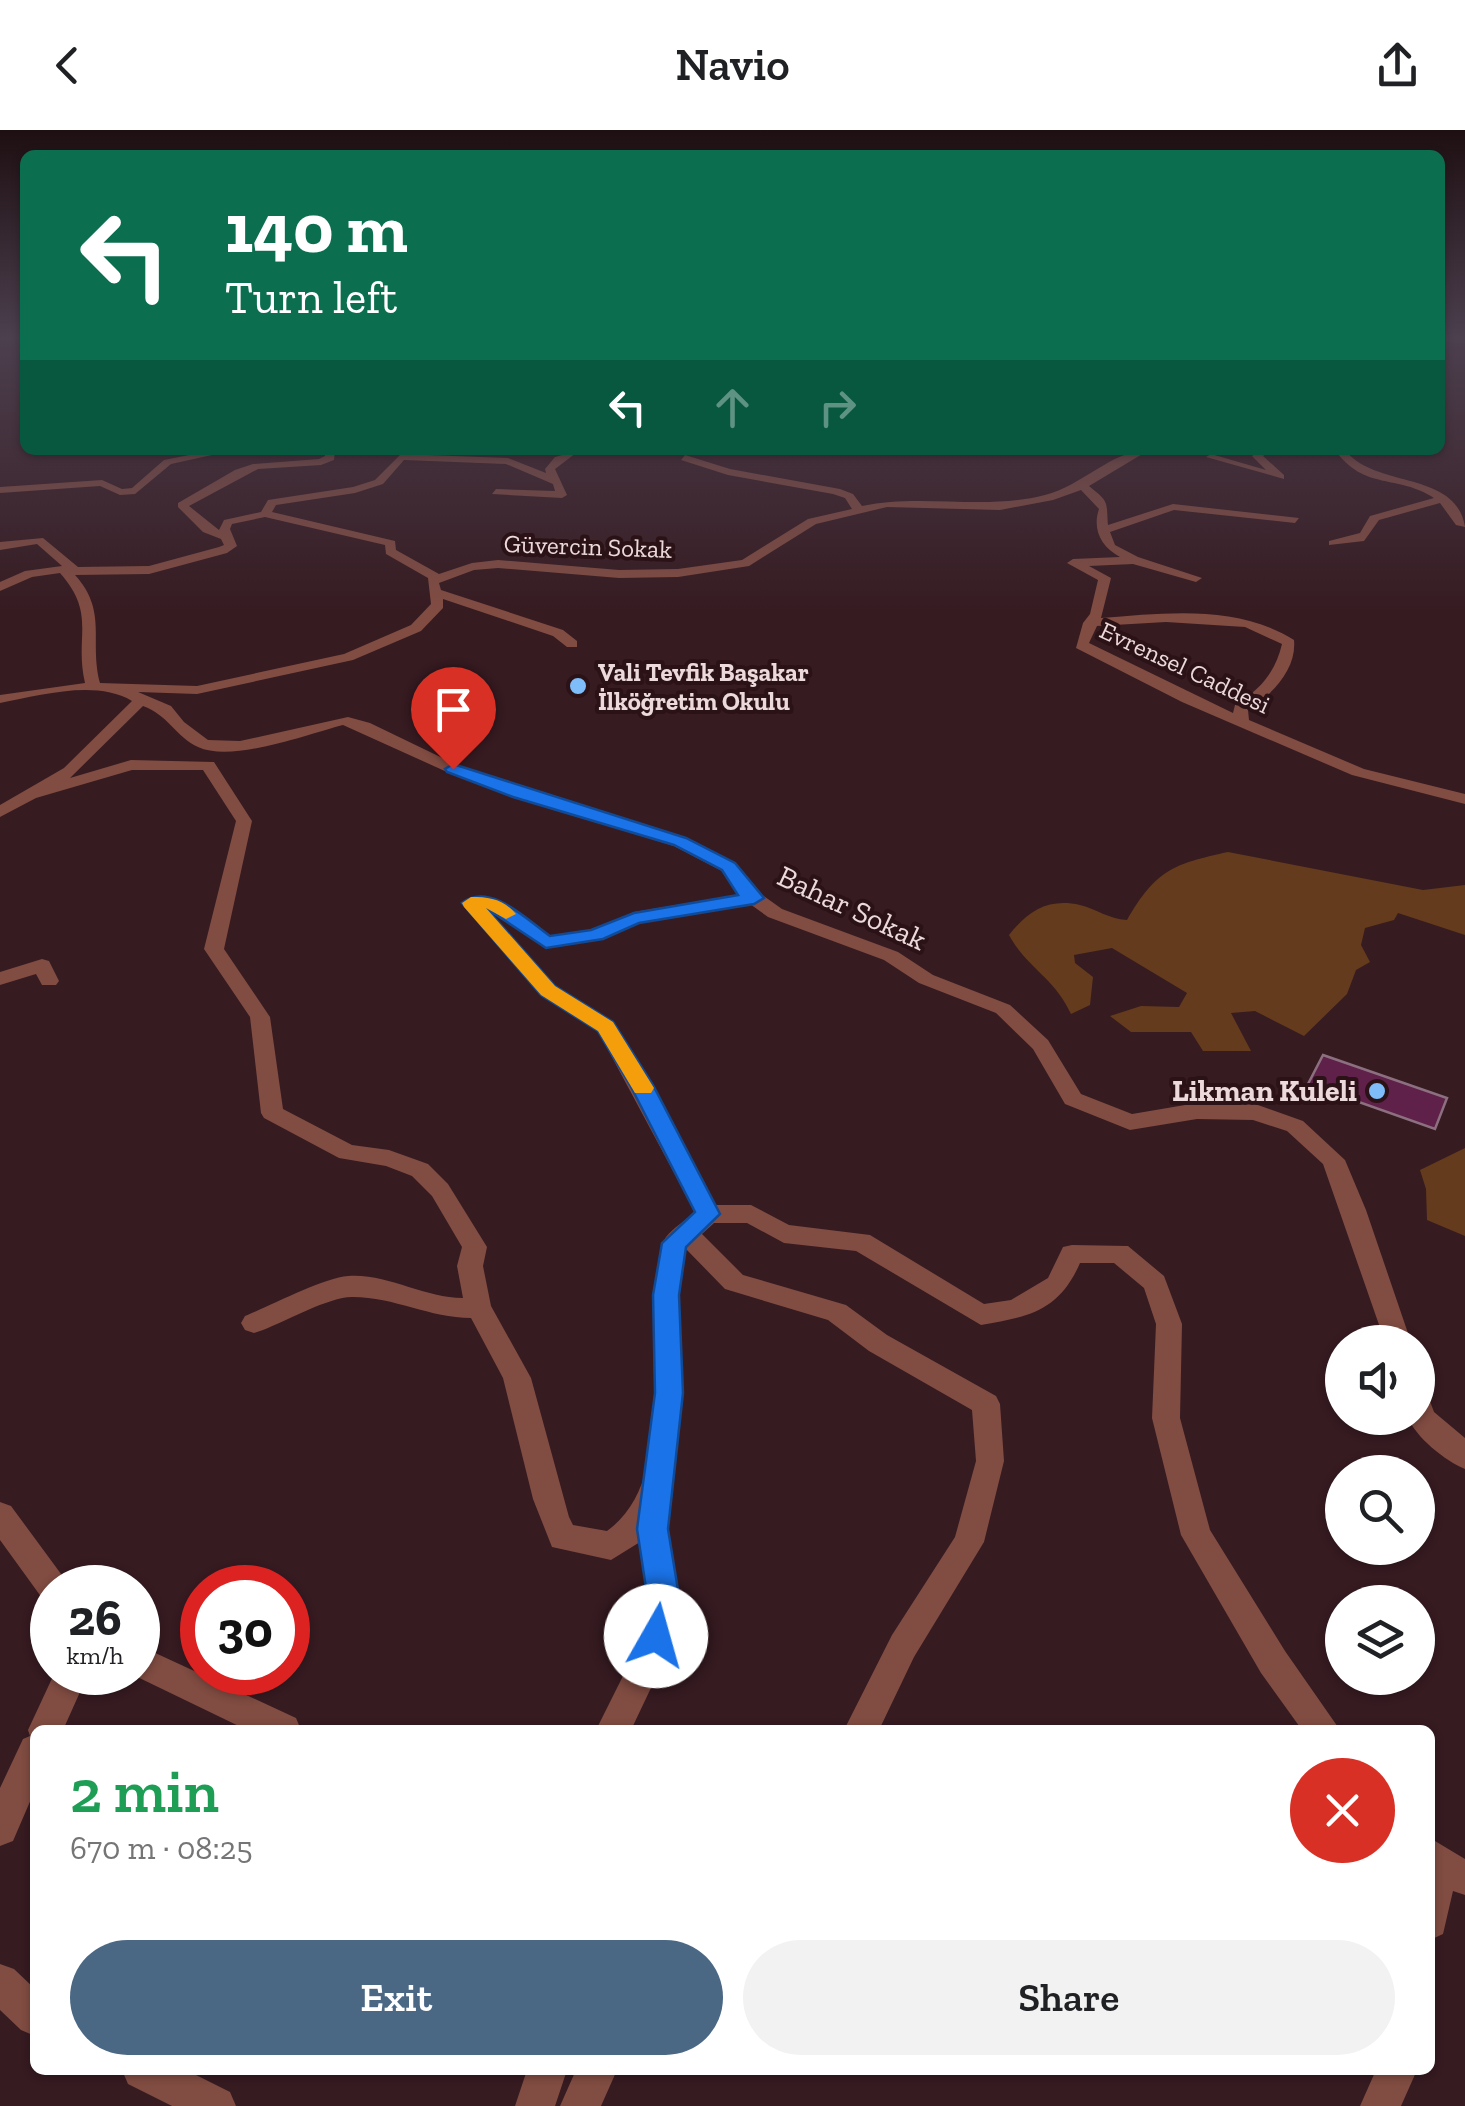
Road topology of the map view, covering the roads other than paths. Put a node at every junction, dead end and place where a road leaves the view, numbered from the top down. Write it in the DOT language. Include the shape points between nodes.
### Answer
graph roads {
  1 [pos="204,455"];
  2 [pos="333,455"];
  3 [pos="481,455"];
  4 [pos="568,455"];
  5 [pos="1129,455"];
  6 [pos="1259,455"];
  7 [pos="1343,455"];
  8 [pos="509,458"];
  9 [pos="685,458"];
  10 [pos="1211,458"];
  11 [pos="553,480"];
  12 [pos="1082,486"];
  13 [pos="0,490"];
  14 [pos="496,492"];
  15 [pos="557,497"];
  16 [pos="1442,499"];
  17 [pos="579,501"];
  18 [pos="860,511"];
  19 [pos="265,514"];
  20 [pos="1295,520"];
  21 [pos="1465,524"];
  22 [pos="1104,530"];
  23 [pos="226,537"];
  24 [pos="1333,543"];
  25 [pos="0,546"];
  26 [pos="1134,560"];
  27 [pos="72,568"];
  28 [pos="1196,578"];
  29 [pos="435,585"];
  30 [pos="0,587"];
  31 [pos="1090,623"];
  32 [pos="572,644"];
  33 [pos="0,682"];
  34 [pos="92,683"];
  35 [pos="114,687"];
  36 [pos="0,699"];
  37 [pos="141,700"];
  38 [pos="1242,722"];
  39 [pos="209,754"];
  40 [pos="32,794"];
  41 [pos="1465,799"];
  42 [pos="0,812"];
  43 [pos="754,898"];
  44 [pos="0,979"];
  45 [pos="49,981"];
  46 [pos="697,1224"];
  47 [pos="478,1308"];
  48 [pos="254,1324"];
  49 [pos="1392,1325"];
  50 [pos="1435,1430"];
  51 [pos="1465,1456"];
  52 [pos="655,1488"];
  53 [pos="0,1516"];
  54 [pos="36,1565"];
  55 [pos="160,1671"];
  56 [pos="61,1695"];
  57 [pos="47,1725"];
  58 [pos="273,1725"];
  59 [pos="616,1725"];
  60 [pos="863,1725"];
  61 [pos="1319,1725"];
  62 [pos="30,1762"];
  63 [pos="0,1828"];
  64 [pos="1445,1866"];
  65 [pos="1435,1903"];
  66 [pos="0,1983"];
  67 [pos="30,2011"];
  68 [pos="152,2075"];
  69 [pos="544,2075"];
  70 [pos="595,2075"];
  71 [pos="1396,2075"];
  72 [pos="216,2106"];
  73 [pos="534,2106"];
  74 [pos="580,2106"];
  75 [pos="1380,2106"];
  1 -- 13 [label="street" via="168,462 134,491 102,483"];
  2 -- 23 [label="street" via="306,466 257,466 182,505 207,530"];
  3 -- 8 [label="street"];
  4 -- 11 [label="street" via="550,469"];
  5 -- 12 [label="street, Güvercin Sokak"];
  6 -- 10 [label="street" via="1280,477"];
  7 -- 16 [label="street" via="1348,465"];
  8 -- 11 [label="street"];
  8 -- 19 [label="street" via="401,457 379,482 272,502"];
  9 -- 18 [label="street" via="836,491"];
  11 -- 15 [label="street" via="562,494"];
  12 -- 18 [label="street, Güvercin Sokak" via="1000,507 887,504"];
  12 -- 22 [label="street" via="1101,501"];
  14 -- 15 [label="street"];
  15 -- 17 [label="street"];
  16 -- 21 [label="street"];
  16 -- 24 [label="street" via="1374,518 1360,541"];
  18 -- 29 [label="street, Güvercin Sokak" via="812,522 745,563 707,570 619,574 498,564"];
  19 -- 23 [label="street" via="228,522"];
  19 -- 29 [label="street" via="390,543 390,550"];
  20 -- 22 [label="street" via="1173,508"];
  22 -- 26 [label="street" via="1110,547"];
  23 -- 27 [label="street" via="231,546 223,550 149,570"];
  25 -- 27 [label="street" via="38,540"];
  26 -- 28 [label="street"];
  26 -- 31 [label="street, Evrensel Caddesi" via="1073,563 1104,578"];
  27 -- 30 [label="street" via="29,574"];
  27 -- 34 [label="street" via="65,571 85,594 93,620"];
  29 -- 32 [label="street"];
  29 -- 35 [label="street" via="438,604 416,628 348,657 197,690"];
  31 -- 38 [label="street, Evrensel Caddesi" via="1080,644"];
  31 -- 38 [label="street" via="1170,617 1273,628 1290,642 1282,671 1260,698 1240,708"];
  33 -- 34 [label="street"];
  34 -- 35 [label="street"];
  34 -- 36 [label="street"];
  35 -- 37 [label="street"];
  37 -- 39 [label="street" via="166,709"];
  37 -- 40 [label="street" via="70,770"];
  38 -- 41 [label="street, Evrensel Caddesi" via="1358,772"];
  39 -- 40 [label="street, Bahar Sokak" via="130,765"];
  39 -- 43 [label="street, Bahar Sokak" via="343,720 519,794 680,842 729,867"];
  39 -- 47 [label="street" via="244,821 214,949 260,1017 272,1113 347,1152 420,1170 476,1246 470,1266"];
  40 -- 42 [label="street"];
  43 -- 46 [label="street" via="634,918 596,935 546,942 491,903 471,903 548,990 606,1027 642,1085"];
  43 -- 49 [label="street, Bahar Sokak" via="1003,1009 1041,1045 1073,1099 1130,1122 1198,1110 1255,1112 1295,1126 1333,1160"];
  44 -- 45 [label="street" via="42,965"];
  46 -- 52 [label="street" via="674,1243 666,1295 669,1393"];
  46 -- 60 [label="street" via="734,1282 836,1312 986,1404 990,1461 969,1542 902,1646"];
  46 -- 61 [label="street" via="752,1214 784,1234 861,1242 981,1315 1017,1309 1058,1285 1072,1254 1119,1253 1154,1283 1169,1324 1166,1418 1196,1534"];
  47 -- 48 [label="street" via="443,1308 347,1286"];
  47 -- 52 [label="street" via="516,1373 546,1505 562,1537 611,1546 634,1529"];
  50 -- 51 [label="street"];
  52 -- 59 [label="street" via="652,1529 665,1608"];
  53 -- 54 [label="street"];
  55 -- 58 [label="street"];
  56 -- 57 [label="street"];
  62 -- 63 [label="street"];
  64 -- 65 [label="street"];
  66 -- 67 [label="street"];
  68 -- 72 [label="street"];
  69 -- 73 [label="street"];
  70 -- 74 [label="street"];
  71 -- 75 [label="street"];
}
